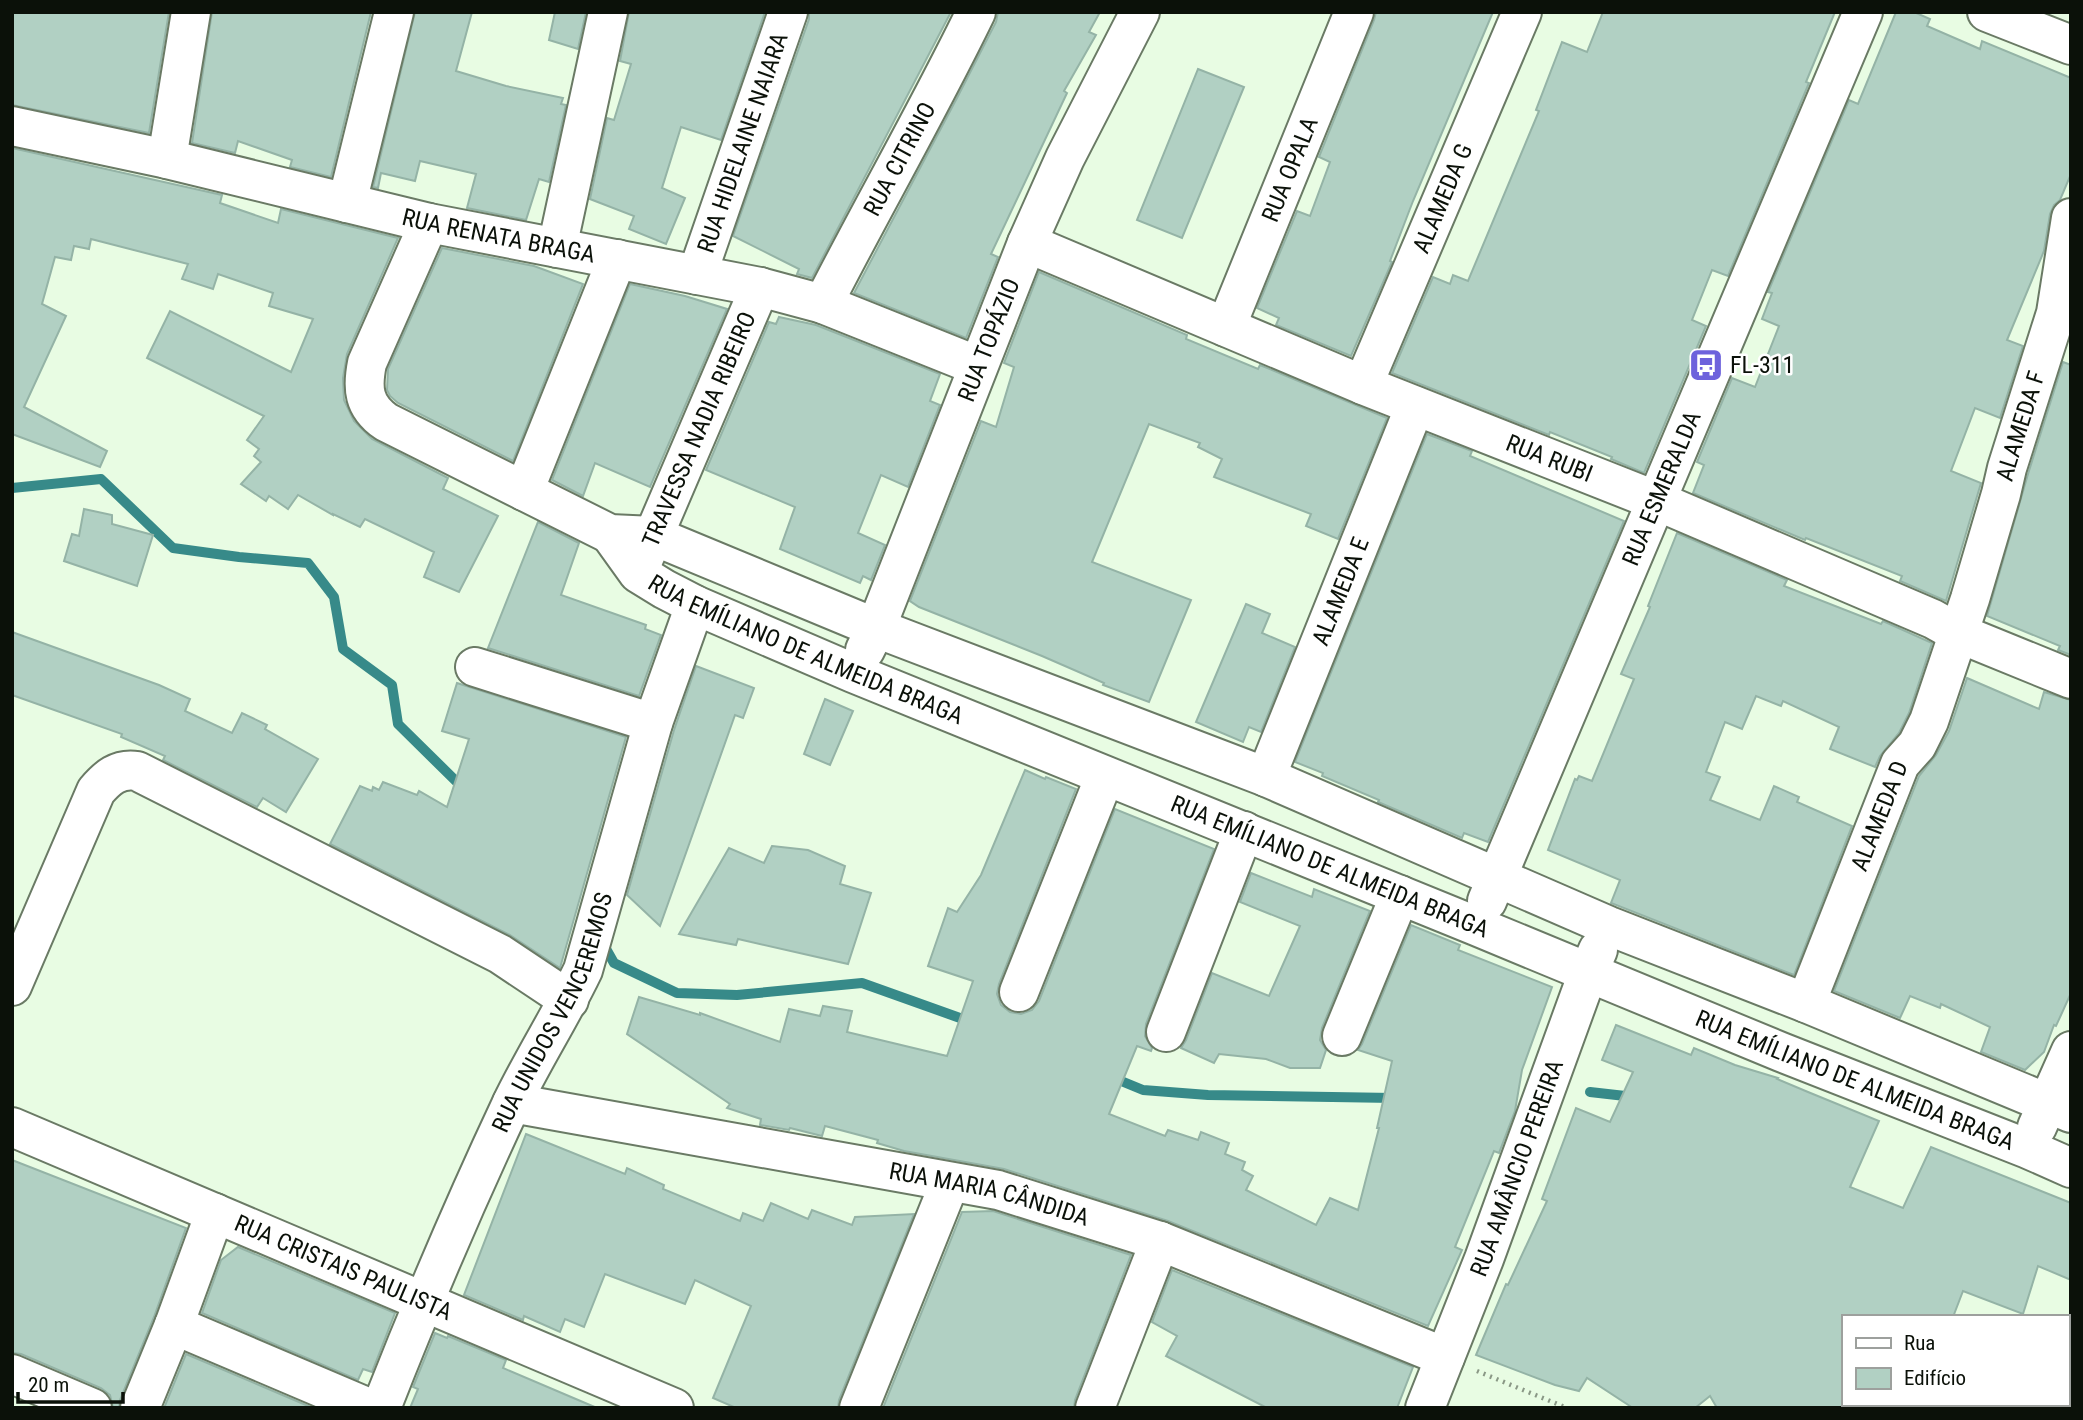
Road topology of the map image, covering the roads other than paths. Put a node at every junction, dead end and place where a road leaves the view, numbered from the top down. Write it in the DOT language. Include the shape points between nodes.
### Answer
graph roads {
  1 [pos="191,12"];
  2 [pos="394,12"];
  3 [pos="608,12"];
  4 [pos="788,12"];
  5 [pos="976,12"];
  6 [pos="1139,12"];
  7 [pos="1354,12"];
  8 [pos="1522,12"];
  9 [pos="1863,12"];
  10 [pos="1987,12"];
  11 [pos="2071,45"];
  12 [pos="12,127"];
  13 [pos="167,159"];
  14 [pos="348,203"];
  15 [pos="2071,218"];
  16 [pos="429,223"];
  17 [pos="1027,243"];
  18 [pos="557,248"];
  19 [pos="617,259"];
  20 [pos="697,275"];
  21 [pos="760,287"];
  22 [pos="823,304"];
  23 [pos="1226,327"];
  24 [pos="978,366"];
  25 [pos="1363,385"];
  26 [pos="1415,406"];
  27 [pos="524,491"];
  28 [pos="1657,501"];
  29 [pos="610,534"];
  30 [pos="654,536"];
  31 [pos="638,573"];
  32 [pos="695,605"];
  33 [pos="876,628"];
  34 [pos="1958,633"];
  35 [pos="475,667"];
  36 [pos="853,673"];
  37 [pos="2071,679"];
  38 [pos="653,723"];
  39 [pos="1105,776"];
  40 [pos="1266,777"];
  41 [pos="1244,831"];
  42 [pos="1499,877"];
  43 [pos="1400,895"];
  44 [pos="1476,926"];
  45 [pos="1609,926"];
  46 [pos="1588,973"];
  47 [pos="576,985"];
  48 [pos="12,986"];
  49 [pos="1019,992"];
  50 [pos="1806,1003"];
  51 [pos="1166,1032"];
  52 [pos="1342,1036"];
  53 [pos="2071,1051"];
  54 [pos="512,1103"];
  55 [pos="2059,1108"];
  56 [pos="12,1127"];
  57 [pos="2028,1149"];
  58 [pos="2071,1168"];
  59 [pos="950,1182"];
  60 [pos="215,1213"];
  61 [pos="1160,1241"];
  62 [pos="423,1301"];
  63 [pos="174,1325"];
  64 [pos="1445,1357"];
  65 [pos="12,1374"];
  66 [pos="622,1398"];
  67 [pos="92,1408"];
  68 [pos="139,1408"];
  69 [pos="369,1408"];
  70 [pos="381,1408"];
  71 [pos="674,1408"];
  72 [pos="859,1408"];
  73 [pos="1095,1408"];
  74 [pos="1425,1408"];
  1 -- 13 [label="street"];
  2 -- 14 [label="street"];
  3 -- 18 [label="street"];
  4 -- 20 [label="street, RUA HIDELAINE NAIARA"];
  5 -- 22 [label="street, RUA CITRINO"];
  6 -- 17 [label="street, RUA TOPÁZIO"];
  7 -- 23 [label="street, RUA OPALA"];
  8 -- 25 [label="street, ALAMEDA G"];
  9 -- 28 [label="street, RUA ESMERALDA"];
  10 -- 11 [label="street"];
  12 -- 13 [label="street, RUA RENATA BRAGA"];
  13 -- 14 [label="street, RUA RENATA BRAGA"];
  14 -- 16 [label="street, RUA RENATA BRAGA"];
  15 -- 34 [label="street, ALAMEDA F" via="2056,313"];
  16 -- 18 [label="street, RUA RENATA BRAGA"];
  16 -- 27 [label="street, RUA EMÍLIANO DE ALMEIDA BRAGA" via="367,363 363,384 370,405 386,422"];
  17 -- 23 [label="street, RUA RUBI"];
  17 -- 24 [label="street, RUA TOPÁZIO"];
  18 -- 19 [label="street, RUA RENATA BRAGA"];
  19 -- 20 [label="street, RUA RENATA BRAGA"];
  19 -- 27 [label="street"];
  20 -- 21 [label="street, RUA RENATA BRAGA"];
  21 -- 22 [label="street, RUA RENATA BRAGA"];
  21 -- 30 [label="street, TRAVESSA NADIA RIBEIRO"];
  22 -- 24 [label="street, RUA RENATA BRAGA"];
  23 -- 25 [label="street, RUA RUBI"];
  24 -- 33 [label="street, RUA TOPÁZIO"];
  25 -- 26 [label="street, RUA RUBI"];
  26 -- 28 [label="street, RUA RUBI"];
  26 -- 40 [label="street, ALAMEDA E"];
  27 -- 29 [label="street, RUA EMÍLIANO DE ALMEIDA BRAGA"];
  28 -- 34 [label="street, RUA RUBI"];
  28 -- 42 [label="street, RUA ESMERALDA"];
  29 -- 30 [label="street, RUA EMÍLIANO DE ALMEIDA BRAGA"];
  29 -- 31 [label="street, RUA EMÍLIANO DE ALMEIDA BRAGA"];
  30 -- 31 [label="street, TRAVESSA NADIA RIBEIRO"];
  30 -- 33 [label="street, RUA EMÍLIANO DE ALMEIDA BRAGA"];
  31 -- 32 [label="street, RUA EMÍLIANO DE ALMEIDA BRAGA"];
  32 -- 36 [label="street, RUA EMÍLIANO DE ALMEIDA BRAGA"];
  32 -- 38 [label="street, RUA UNIDOS VENCEREMOS"];
  33 -- 36 [label="street, RUA TOPÁZIO"];
  33 -- 40 [label="street, RUA EMÍLIANO DE ALMEIDA BRAGA"];
  34 -- 37 [label="street, RUA RUBI"];
  34 -- 50 [label="street, ALAMEDA D" via="1929,722 1900,764"];
  35 -- 38 [label="street"];
  36 -- 39 [label="street, RUA EMÍLIANO DE ALMEIDA BRAGA"];
  38 -- 47 [label="street, RUA UNIDOS VENCEREMOS"];
  39 -- 41 [label="street, RUA EMÍLIANO DE ALMEIDA BRAGA"];
  39 -- 49 [label="street"];
  40 -- 42 [label="street, RUA EMÍLIANO DE ALMEIDA BRAGA"];
  41 -- 43 [label="street, RUA EMÍLIANO DE ALMEIDA BRAGA"];
  41 -- 51 [label="street"];
  42 -- 44 [label="street, RUA ESMERALDA"];
  42 -- 45 [label="street, RUA EMÍLIANO DE ALMEIDA BRAGA"];
  43 -- 44 [label="street, RUA EMÍLIANO DE ALMEIDA BRAGA"];
  43 -- 52 [label="street"];
  44 -- 46 [label="street, RUA EMÍLIANO DE ALMEIDA BRAGA"];
  45 -- 46 [label="street, RUA AMÂNCIO PEREIRA"];
  45 -- 50 [label="street, RUA EMÍLIANO DE ALMEIDA BRAGA"];
  46 -- 57 [label="street, RUA EMÍLIANO DE ALMEIDA BRAGA"];
  46 -- 64 [label="street, RUA AMÂNCIO PEREIRA"];
  47 -- 48 [label="street" via="500,954 128,769 106,779 96,791"];
  47 -- 54 [label="street, RUA UNIDOS VENCEREMOS"];
  50 -- 55 [label="street, RUA EMÍLIANO DE ALMEIDA BRAGA"];
  53 -- 55 [label="street"];
  54 -- 59 [label="street, RUA MARIA CÂNDIDA"];
  54 -- 62 [label="street, RUA UNIDOS VENCEREMOS"];
  55 -- 57 [label="street"];
  56 -- 60 [label="street, RUA CRISTAIS PAULISTA"];
  57 -- 58 [label="street, RUA EMÍLIANO DE ALMEIDA BRAGA"];
  59 -- 61 [label="street, RUA MARIA CÂNDIDA" via="998,1190"];
  59 -- 72 [label="street"];
  60 -- 62 [label="street, RUA CRISTAIS PAULISTA"];
  60 -- 63 [label="street"];
  61 -- 64 [label="street, RUA MARIA CÂNDIDA"];
  61 -- 73 [label="street"];
  62 -- 66 [label="street, RUA CRISTAIS PAULISTA"];
  62 -- 70 [label="street, RUA UNIDOS VENCEREMOS"];
  63 -- 68 [label="street"];
  63 -- 69 [label="street"];
  64 -- 74 [label="street, RUA AMÂNCIO PEREIRA"];
  65 -- 67 [label="street"];
  66 -- 71 [label="street, RUA CRISTAIS PAULISTA"];
}
